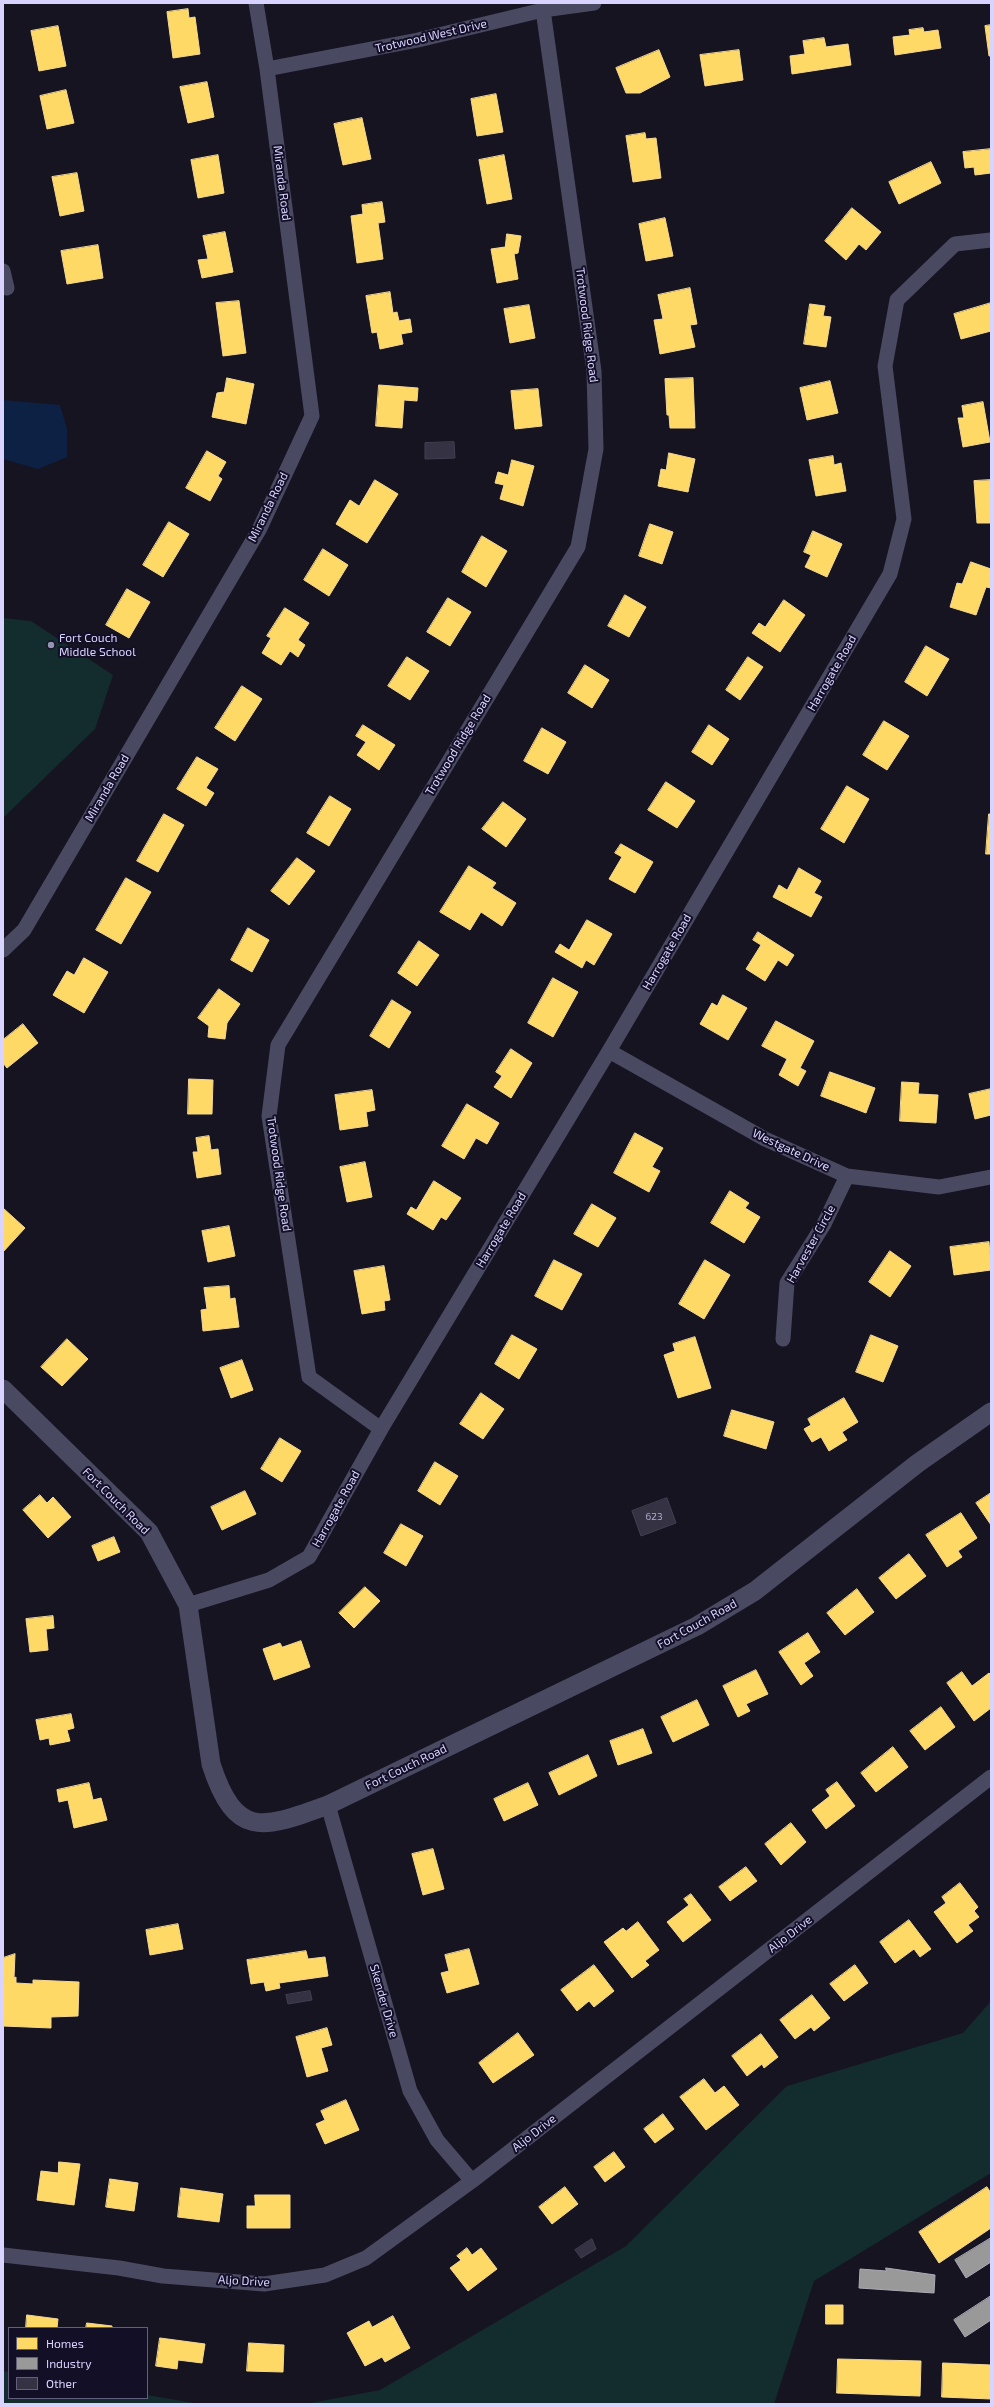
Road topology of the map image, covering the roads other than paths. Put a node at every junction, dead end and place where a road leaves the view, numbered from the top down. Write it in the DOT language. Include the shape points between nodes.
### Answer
graph roads {
  1 [pos="256,3"];
  2 [pos="594,3"];
  3 [pos="543,10"];
  4 [pos="267,69"];
  5 [pos="991,240"];
  6 [pos="3,271"];
  7 [pos="7,288"];
  8 [pos="3,950"];
  9 [pos="610,1051"];
  10 [pos="847,1176"];
  11 [pos="991,1177"];
  12 [pos="783,1339"];
  13 [pos="4,1391"];
  14 [pos="991,1412"];
  15 [pos="381,1429"];
  16 [pos="188,1605"];
  17 [pos="991,1777"];
  18 [pos="328,1805"];
  19 [pos="472,2181"];
  20 [pos="3,2255"];
  1 -- 4 [label="street, Miranda Road"];
  2 -- 3 [label="street, Trotwood West Drive"];
  3 -- 4 [label="street, Trotwood West Drive" via="418,40"];
  3 -- 15 [label="street, Trotwood Ridge Road" via="594,371 596,449 578,546 278,1045 269,1116 309,1377"];
  4 -- 8 [label="street, Miranda Road" via="312,416 259,530 24,930"];
  5 -- 9 [label="street, Harrogate Road" via="955,244 897,300 885,366 904,519 890,574"];
  6 -- 7 [label="street"];
  9 -- 10 [label="street, Westgate Drive" via="765,1139"];
  9 -- 15 [label="street, Harrogate Road"];
  10 -- 11 [label="street, Westgate Drive" via="939,1187"];
  10 -- 12 [label="street, Harvester Circle" via="824,1224 787,1283"];
  13 -- 16 [label="street, Fort Couch Road" via="149,1532"];
  14 -- 18 [label="street, Fort Couch Road" via="918,1463 755,1591 697,1626"];
  15 -- 16 [label="street, Harrogate Road" via="309,1557 269,1580"];
  16 -- 18 [label="street, Fort Couch Road" via="211,1764 229,1806 241,1816 260,1824 287,1819"];
  17 -- 19 [label="street, Aljo Drive"];
  18 -- 19 [label="street, Skender Drive" via="410,2091 437,2140"];
  19 -- 20 [label="street, Aljo Drive" via="366,2258 325,2275 291,2281 264,2284 163,2276 119,2268"];
}
